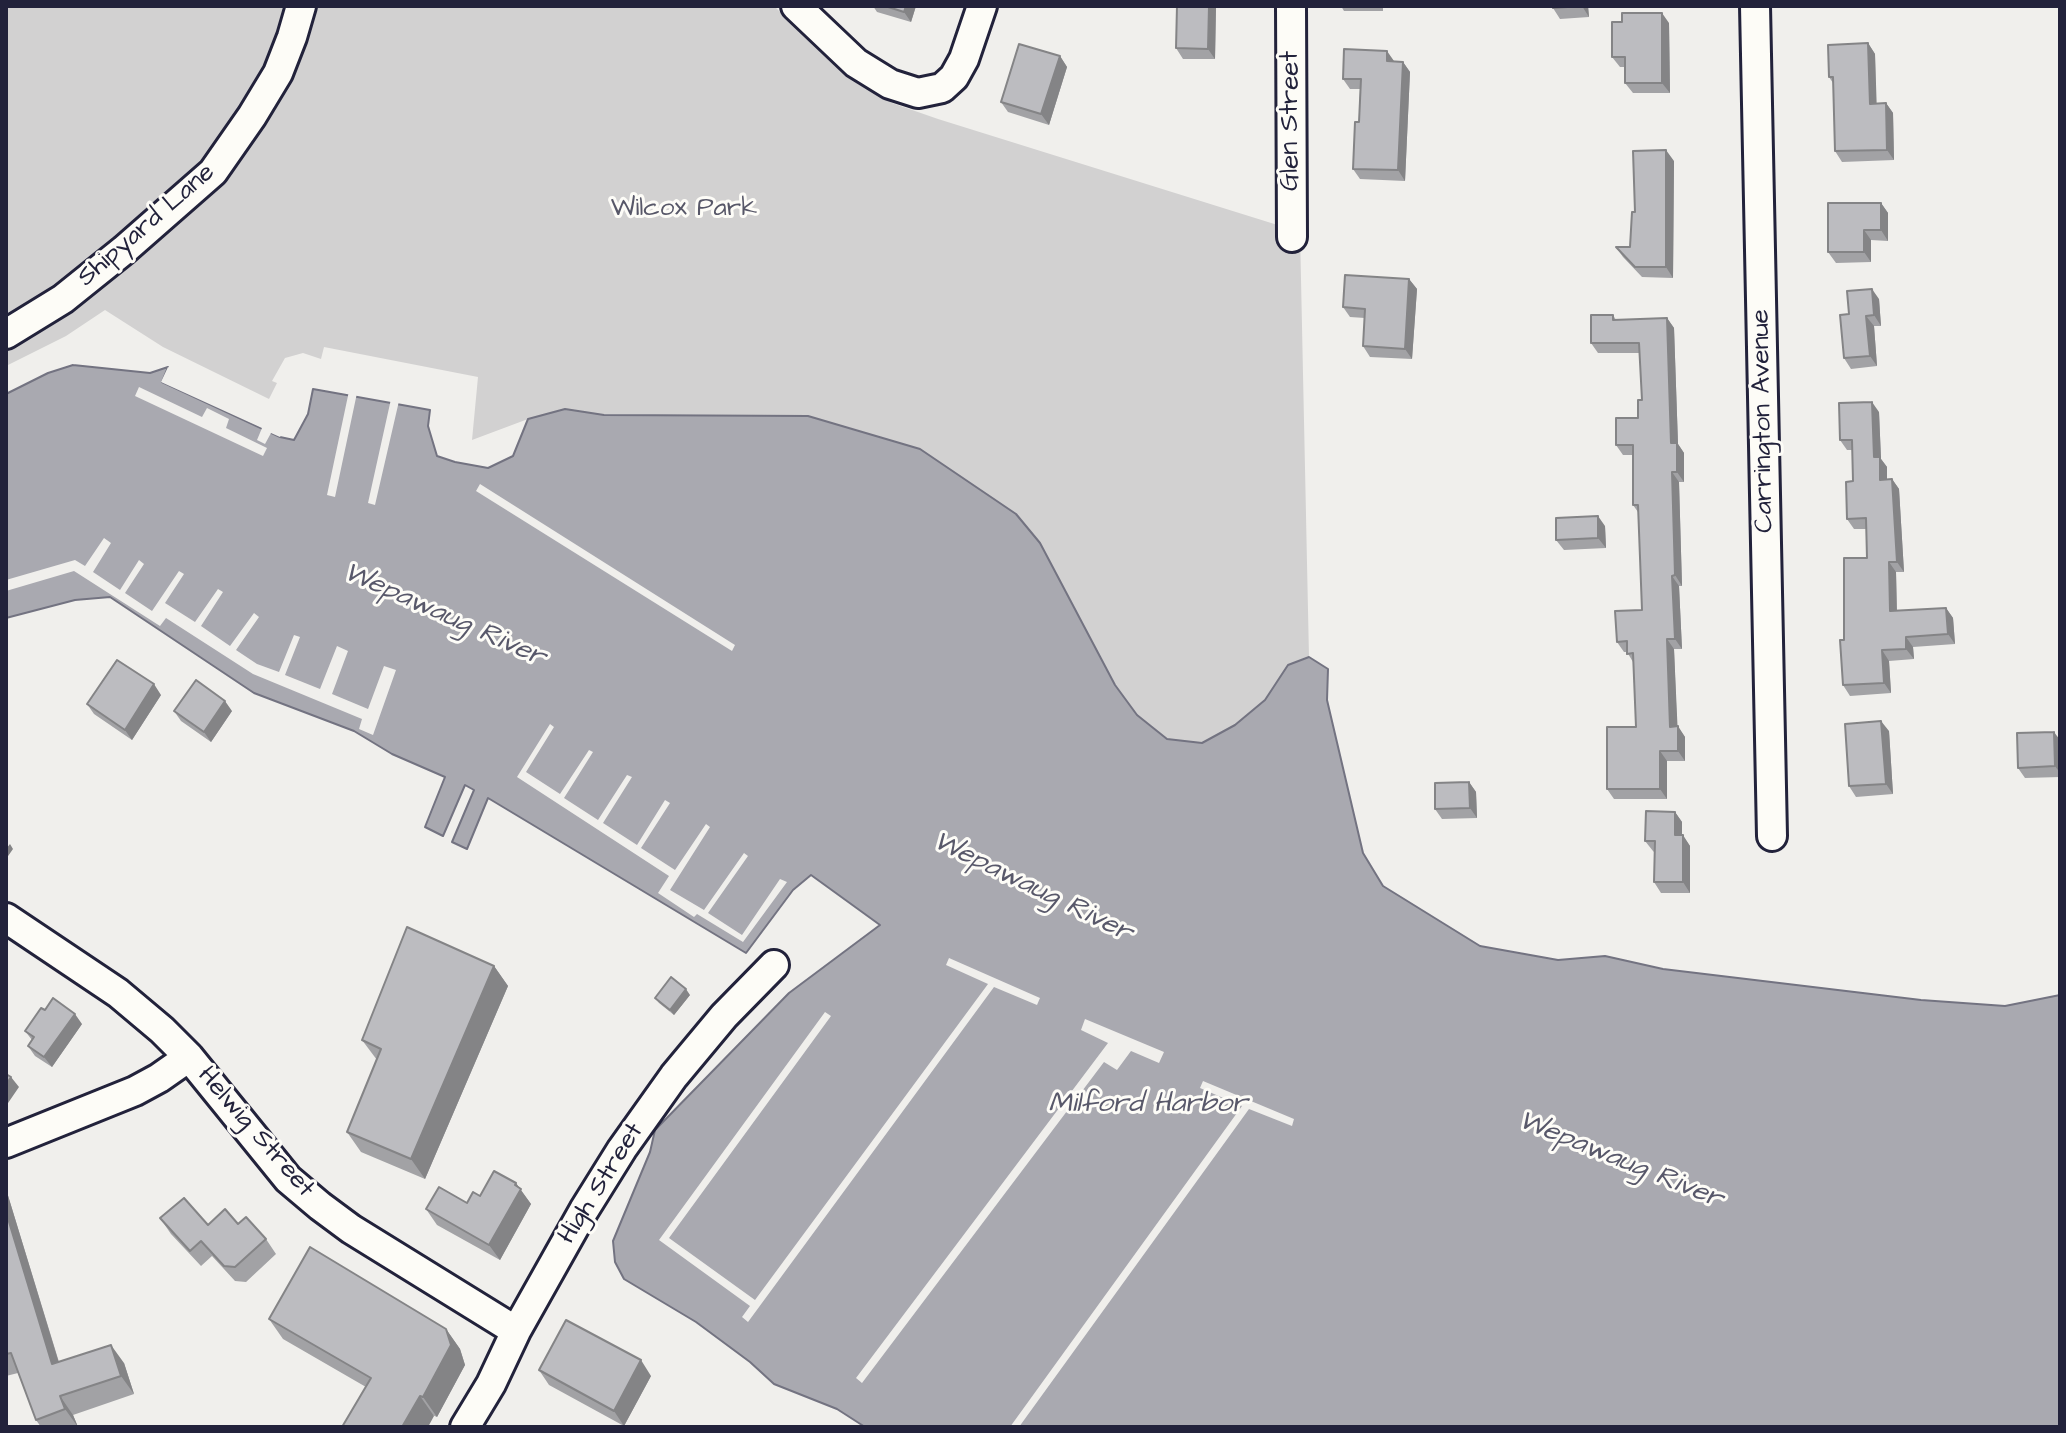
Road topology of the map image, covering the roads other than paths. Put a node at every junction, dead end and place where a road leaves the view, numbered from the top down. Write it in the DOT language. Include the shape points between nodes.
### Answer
graph roads {
  1 [pos="301,6"];
  2 [pos="796,6"];
  3 [pos="982,6"];
  4 [pos="1291,6"];
  5 [pos="1755,6"];
  6 [pos="1292,237"];
  7 [pos="6,334"];
  8 [pos="1772,836"];
  9 [pos="6,918"];
  10 [pos="774,965"];
  11 [pos="189,1057"];
  12 [pos="6,1143"];
  13 [pos="516,1331"];
  14 [pos="465,1427"];
  1 -- 7 [label="street, Shipyard Lane" via="278,73 213,172 63,299"];
  2 -- 3 [label="street" via="856,63 915,93 950,83"];
  4 -- 6 [label="street, Glen Street"];
  5 -- 8 [label="street, Carrington Avenue"];
  9 -- 11 [label="street, Helwig Street" via="118,993"];
  10 -- 13 [label="street, High Street" via="724,1016 644,1116"];
  11 -- 12 [label="street" via="135,1091"];
  11 -- 13 [label="street, Helwig Street" via="261,1149 304,1193 351,1229"];
  13 -- 14 [label="street, High Street"];
}
